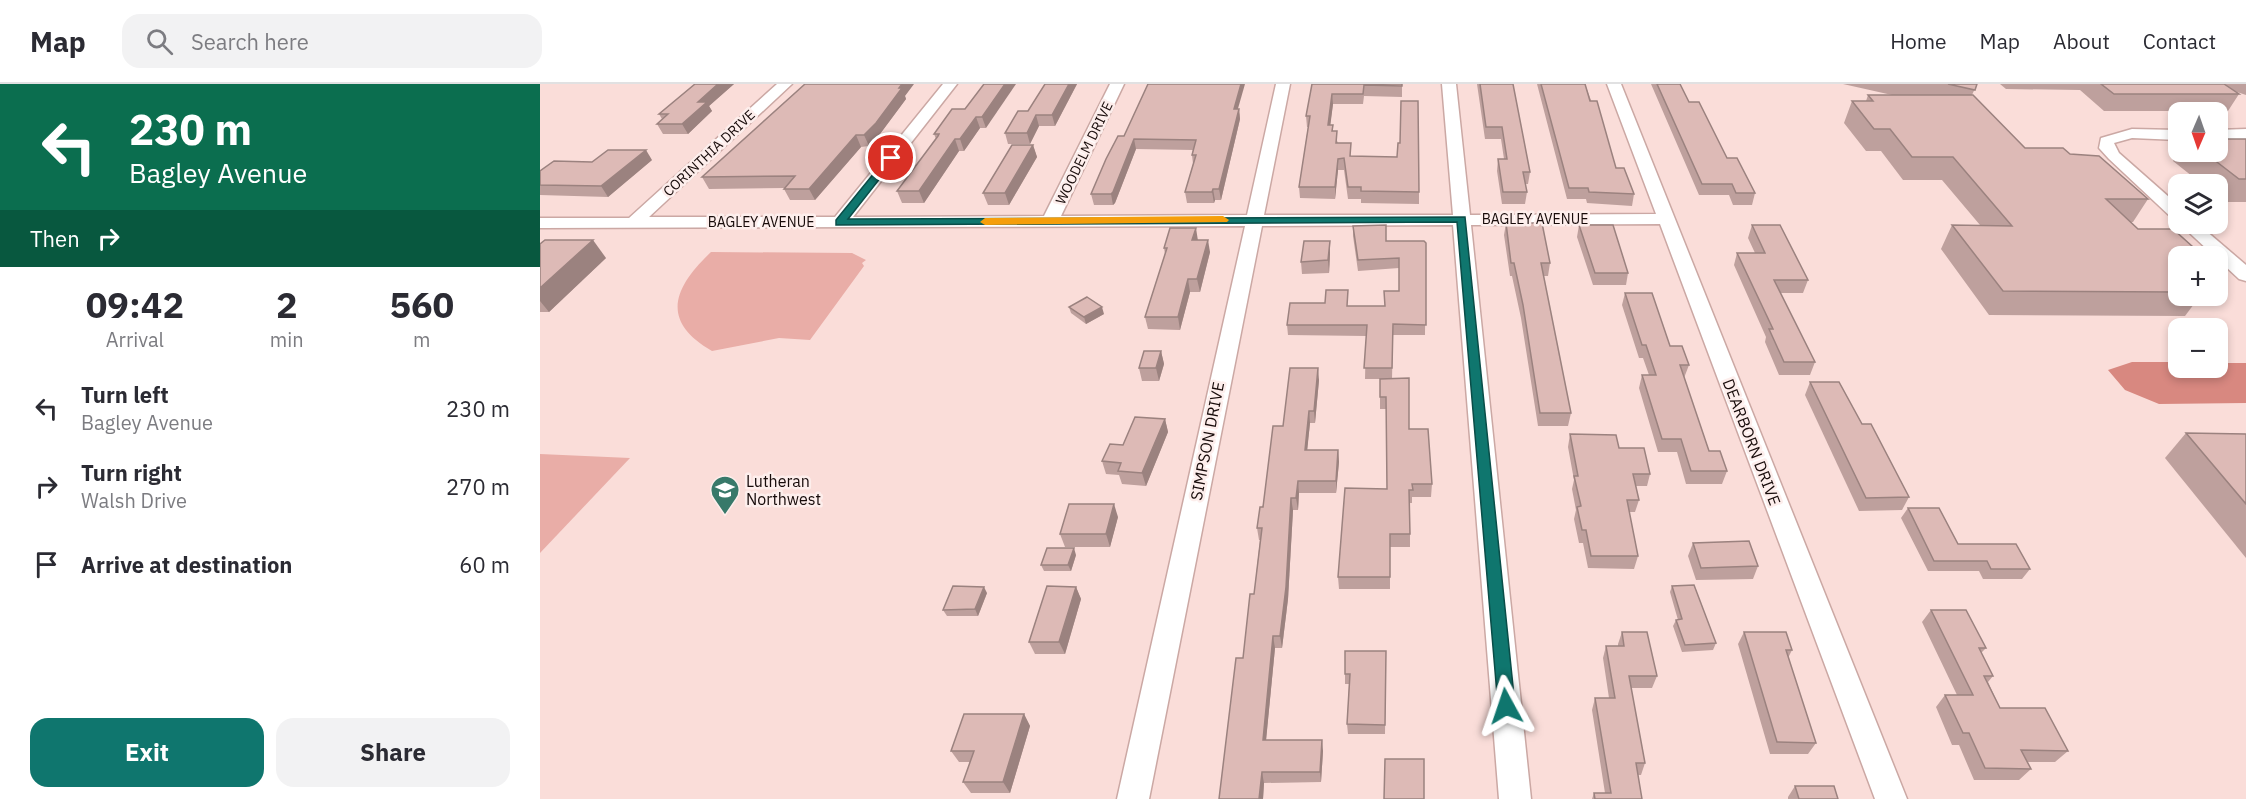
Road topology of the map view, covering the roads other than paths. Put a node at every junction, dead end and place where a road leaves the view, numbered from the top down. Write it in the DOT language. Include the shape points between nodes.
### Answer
graph roads {
  1 [pos="785,84"];
  2 [pos="950,84"];
  3 [pos="1117,84"];
  4 [pos="1283,84"];
  5 [pos="1449,84"];
  6 [pos="1614,84"];
  7 [pos="2168,135"];
  8 [pos="2228,135"];
  9 [pos="2246,135"];
  10 [pos="2168,205"];
  11 [pos="1256,219"];
  12 [pos="1461,219"];
  13 [pos="1666,219"];
  14 [pos="1050,221"];
  15 [pos="634,222"];
  16 [pos="840,222"];
  17 [pos="540,223"];
  18 [pos="2199,234"];
  19 [pos="2246,275"];
  20 [pos="1132,799"];
  21 [pos="1515,799"];
  22 [pos="1891,799"];
  1 -- 15 [label="street, CORINTHIA DRIVE"];
  2 -- 16 [label="street"];
  3 -- 14 [label="street, WOODELM DRIVE"];
  4 -- 11 [label="street, SIMPSON DRIVE"];
  5 -- 12 [label="street"];
  6 -- 13 [label="street, DEARBORN DRIVE"];
  7 -- 10 [label="street" via="2125,135 2106,141 2114,156"];
  8 -- 9 [label="street"];
  11 -- 12 [label="street, BAGLEY AVENUE"];
  11 -- 14 [label="street, BAGLEY AVENUE"];
  11 -- 20 [label="street, SIMPSON DRIVE"];
  12 -- 13 [label="street, BAGLEY AVENUE"];
  12 -- 21 [label="street"];
  13 -- 22 [label="street, DEARBORN DRIVE"];
  14 -- 16 [label="street, BAGLEY AVENUE"];
  15 -- 16 [label="street, BAGLEY AVENUE"];
  15 -- 17 [label="street, BAGLEY AVENUE"];
  18 -- 19 [label="street"];
}
